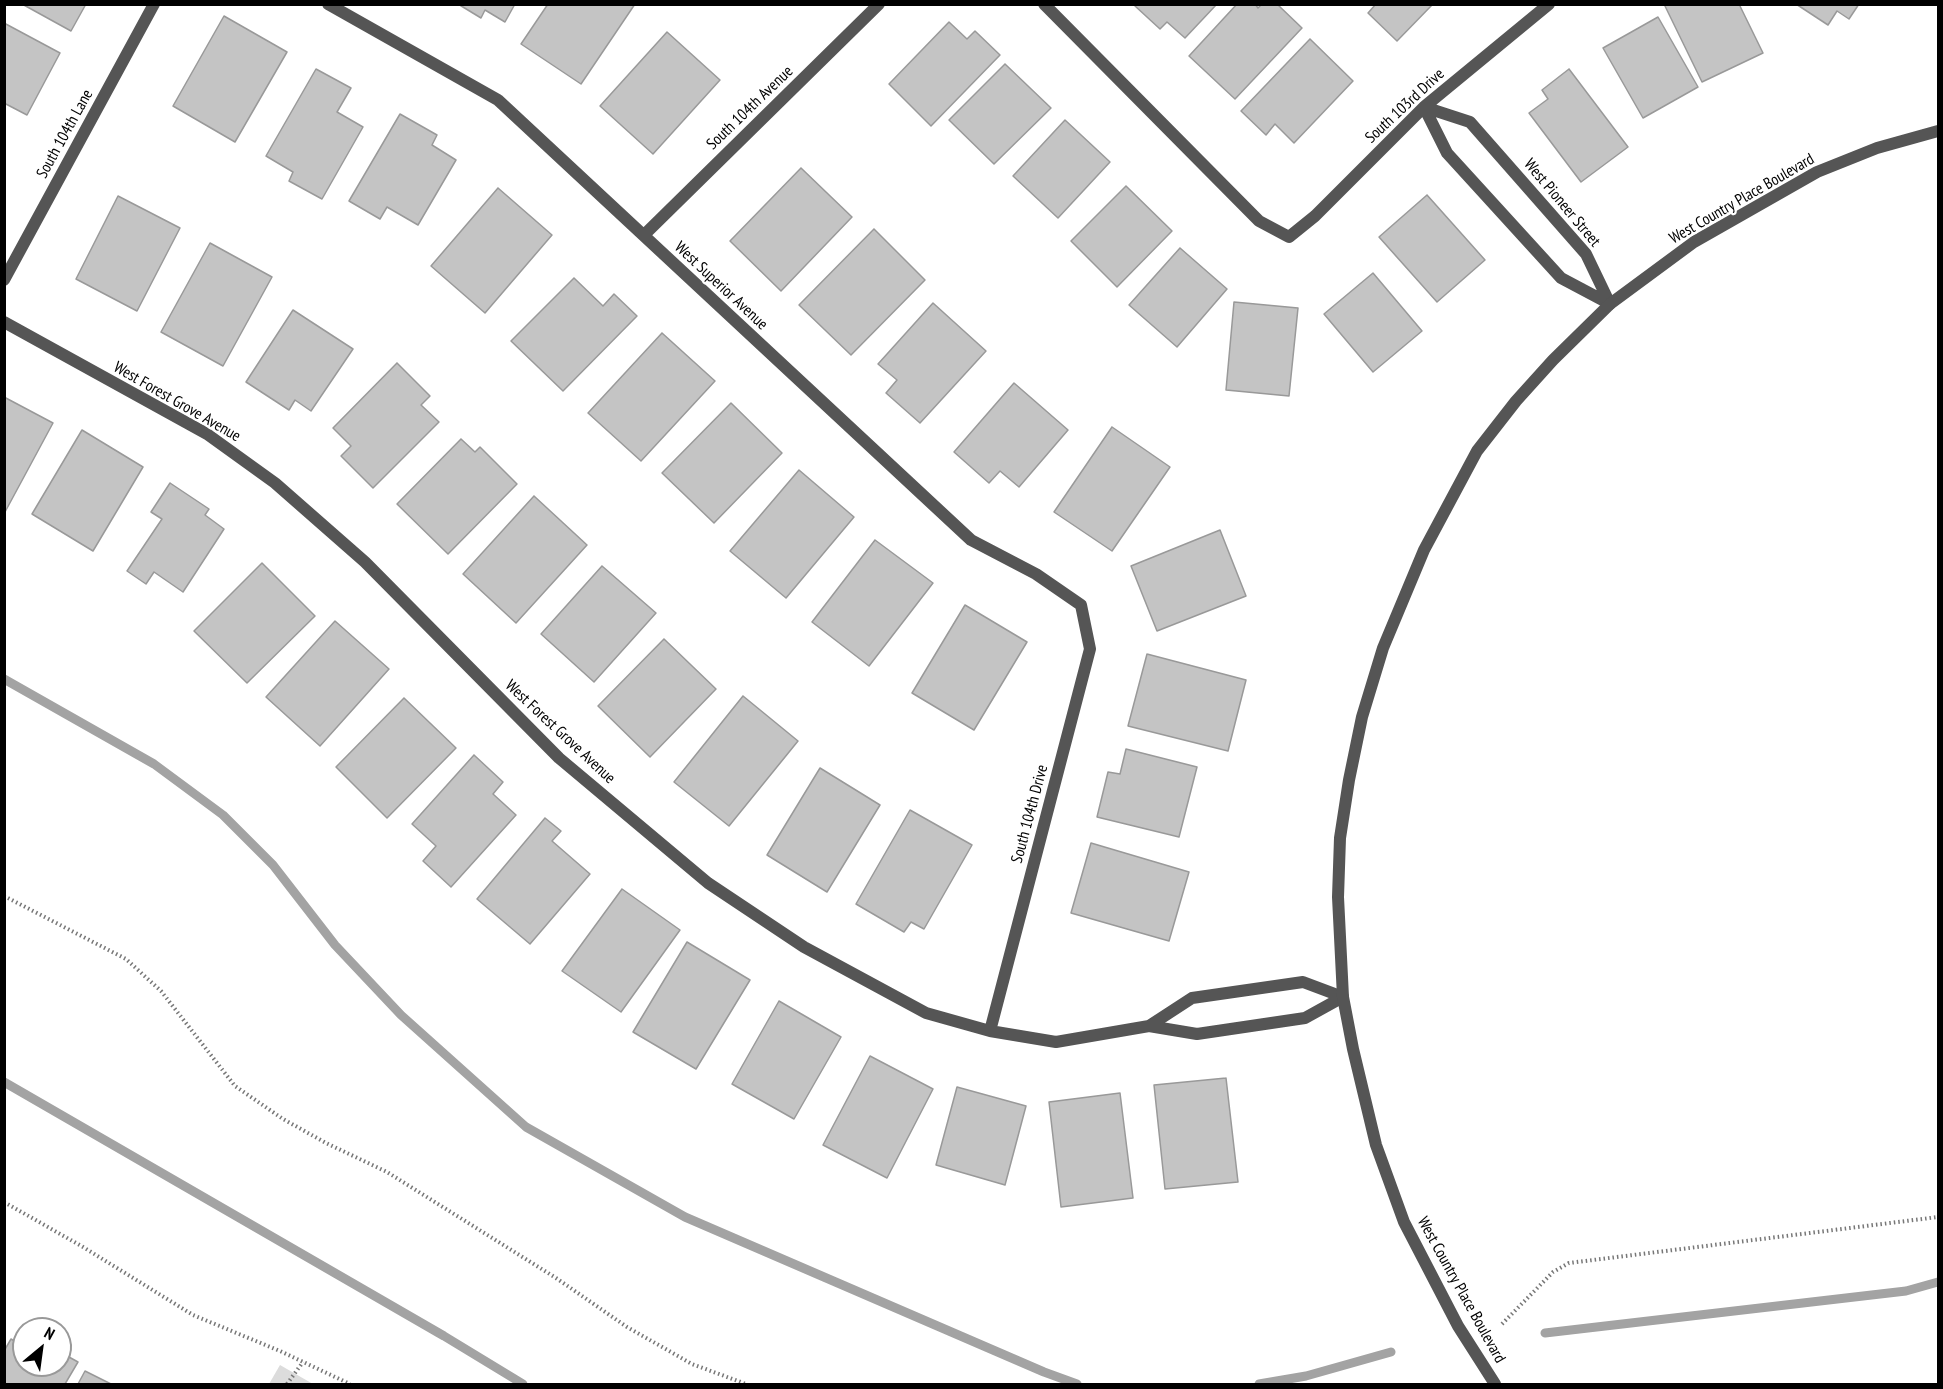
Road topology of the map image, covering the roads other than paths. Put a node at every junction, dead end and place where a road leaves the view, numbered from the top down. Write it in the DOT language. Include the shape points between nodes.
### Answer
graph roads {
  1 [pos="154,4"];
  2 [pos="328,4"];
  3 [pos="879,4"];
  4 [pos="1044,4"];
  5 [pos="1549,4"];
  6 [pos="1424,106"];
  7 [pos="1938,131"];
  8 [pos="644,235"];
  9 [pos="4,280"];
  10 [pos="1610,304"];
  11 [pos="4,322"];
  12 [pos="1081,605"];
  13 [pos="1343,997"];
  14 [pos="1149,1026"];
  15 [pos="990,1030"];
  16 [pos="1495,1384"];
  1 -- 9 [label="street, South 104th Lane"];
  2 -- 8 [label="street, West Superior Avenue" via="498,100"];
  3 -- 8 [label="street, South 104th Avenue"];
  4 -- 6 [label="street, South 103rd Drive" via="1259,221 1289,237 1315,216"];
  5 -- 6 [label="street, South 103rd Drive"];
  6 -- 10 [label="street" via="1447,153 1561,278"];
  6 -- 10 [label="street, West Pioneer Street" via="1470,122 1586,254"];
  7 -- 10 [label="street, West Country Place Boulevard" via="1877,148 1817,172 1695,242"];
  8 -- 12 [label="street, West Superior Avenue" via="971,540 1036,574"];
  10 -- 13 [label="street, West Country Place Boulevard" via="1523,393 1477,451 1424,550 1383,648 1362,717 1340,838 1338,897"];
  11 -- 15 [label="street, West Forest Grove Avenue" via="207,434 275,483 365,562 559,758 708,883 804,947 926,1013"];
  12 -- 15 [label="street, South 104th Drive" via="1090,649"];
  13 -- 14 [label="street, West Forest Grove Avenue" via="1305,1018 1197,1034"];
  13 -- 14 [label="street, West Forest Grove Avenue" via="1304,982 1192,998"];
  13 -- 16 [label="street, West Country Place Boulevard" via="1376,1145 1404,1222 1458,1326"];
  14 -- 15 [label="street, West Forest Grove Avenue" via="1056,1042"];
}
